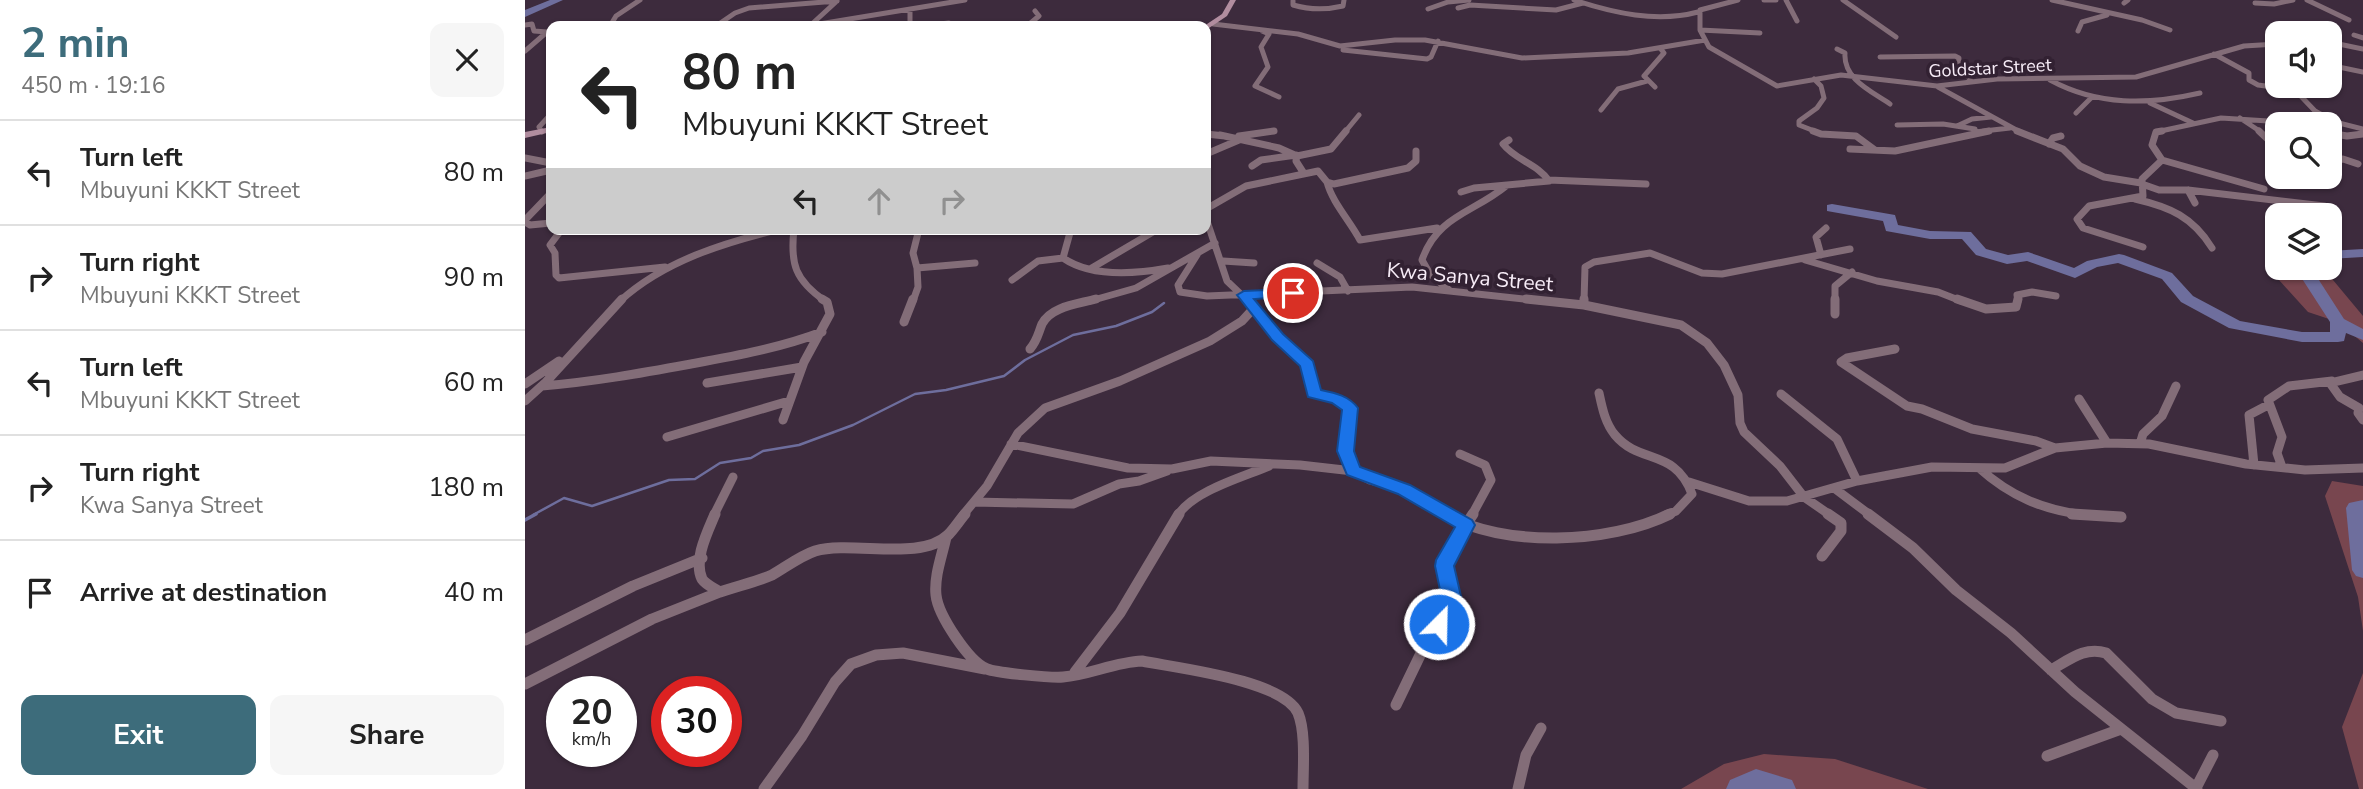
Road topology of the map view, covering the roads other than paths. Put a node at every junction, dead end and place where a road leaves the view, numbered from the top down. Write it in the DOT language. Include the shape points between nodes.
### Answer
graph roads {
  1 [pos="640,0"];
  2 [pos="965,0"];
  3 [pos="1233,0"];
  4 [pos="1344,0"];
  5 [pos="1495,0"];
  6 [pos="1574,0"];
  7 [pos="1737,0"];
  8 [pos="1764,0"];
  9 [pos="1776,0"];
  10 [pos="1786,0"];
  11 [pos="1843,0"];
  12 [pos="2052,0"];
  13 [pos="2293,0"];
  14 [pos="2307,0"];
  15 [pos="1293,1"];
  16 [pos="811,2"];
  17 [pos="1470,2"];
  18 [pos="1583,3"];
  19 [pos="2255,3"];
  20 [pos="1458,8"];
  21 [pos="1496,8"];
  22 [pos="1428,9"];
  23 [pos="910,10"];
  24 [pos="1035,11"];
  25 [pos="1698,12"];
  26 [pos="2113,14"];
  27 [pos="2349,20"];
  28 [pos="613,21"];
  29 [pos="726,21"];
  30 [pos="815,21"];
  31 [pos="910,21"];
  32 [pos="1033,21"];
  33 [pos="1797,21"];
  34 [pos="525,25"];
  35 [pos="1211,25"];
  36 [pos="1211,26"];
  37 [pos="1250,28"];
  38 [pos="1700,30"];
  39 [pos="2170,30"];
  40 [pos="546,31"];
  41 [pos="2078,31"];
  42 [pos="546,33"];
  43 [pos="1759,33"];
  44 [pos="2354,35"];
  45 [pos="1896,37"];
  46 [pos="2363,38"];
  47 [pos="1705,40"];
  48 [pos="1437,41"];
  49 [pos="2265,45"];
  50 [pos="2342,45"];
  51 [pos="2255,46"];
  52 [pos="1334,48"];
  53 [pos="1660,48"];
  54 [pos="1837,49"];
  55 [pos="2265,49"];
  56 [pos="2363,49"];
  57 [pos="525,51"];
  58 [pos="2214,54"];
  59 [pos="1880,57"];
  60 [pos="2342,68"];
  61 [pos="2363,72"];
  62 [pos="1852,75"];
  63 [pos="1814,79"];
  64 [pos="2048,79"];
  65 [pos="1647,81"];
  66 [pos="1969,82"];
  67 [pos="1937,86"];
  68 [pos="1655,87"];
  69 [pos="2200,93"];
  70 [pos="1279,97"];
  71 [pos="2091,97"];
  72 [pos="2148,102"];
  73 [pos="1890,104"];
  74 [pos="1601,110"];
  75 [pos="2319,112"];
  76 [pos="2076,113"];
  77 [pos="1359,115"];
  78 [pos="1991,117"];
  79 [pos="2240,118"];
  80 [pos="546,119"];
  81 [pos="2265,120"];
  82 [pos="2193,123"];
  83 [pos="2342,124"];
  84 [pos="1897,125"];
  85 [pos="1957,126"];
  86 [pos="2010,128"];
  87 [pos="546,130"];
  88 [pos="546,131"];
  89 [pos="1274,131"];
  90 [pos="1985,131"];
  91 [pos="2363,131"];
  92 [pos="1211,134"];
  93 [pos="525,135"];
  94 [pos="1220,135"];
  95 [pos="2265,135"];
  96 [pos="2342,135"];
  97 [pos="2061,136"];
  98 [pos="1239,140"];
  99 [pos="1509,140"];
  100 [pos="2049,144"];
  101 [pos="1850,149"];
  102 [pos="1875,150"];
  103 [pos="1211,152"];
  104 [pos="1416,152"];
  105 [pos="1296,156"];
  106 [pos="2159,157"];
  107 [pos="525,158"];
  108 [pos="2342,159"];
  109 [pos="546,162"];
  110 [pos="2358,164"];
  111 [pos="1252,166"];
  112 [pos="546,171"];
  113 [pos="1303,172"];
  114 [pos="525,176"];
  115 [pos="1549,180"];
  116 [pos="1327,182"];
  117 [pos="1646,184"];
  118 [pos="2141,184"];
  119 [pos="1506,186"];
  120 [pos="2264,189"];
  121 [pos="2188,190"];
  122 [pos="1461,192"];
  123 [pos="546,198"];
  124 [pos="2135,200"];
  125 [pos="2195,203"];
  126 [pos="2298,203"];
  127 [pos="1211,205"];
  128 [pos="525,221"];
  129 [pos="546,223"];
  130 [pos="1437,228"];
  131 [pos="1826,228"];
  132 [pos="1211,232"];
  133 [pos="558,235"];
  134 [pos="759,235"];
  135 [pos="793,235"];
  136 [pos="918,235"];
  137 [pos="1069,235"];
  138 [pos="1148,235"];
  139 [pos="1215,243"];
  140 [pos="2143,247"];
  141 [pos="2212,248"];
  142 [pos="1850,249"];
  143 [pos="1196,255"];
  144 [pos="1821,255"];
  145 [pos="1063,258"];
  146 [pos="1800,259"];
  147 [pos="1223,261"];
  148 [pos="975,262"];
  149 [pos="1317,262"];
  150 [pos="1254,263"];
  151 [pos="672,266"];
  152 [pos="1177,266"];
  153 [pos="917,268"];
  154 [pos="1088,270"];
  155 [pos="1851,272"];
  156 [pos="1012,279"];
  157 [pos="1348,291"];
  158 [pos="1451,291"];
  159 [pos="1244,295"];
  160 [pos="2056,296"];
  161 [pos="1584,305"];
  162 [pos="1254,308"];
  163 [pos="1835,314"];
  164 [pos="904,322"];
  165 [pos="822,332"];
  166 [pos="1030,349"];
  167 [pos="1895,349"];
  168 [pos="569,355"];
  169 [pos="801,367"];
  170 [pos="2363,375"];
  171 [pos="2332,381"];
  172 [pos="707,383"];
  173 [pos="525,384"];
  174 [pos="542,386"];
  175 [pos="2176,386"];
  176 [pos="1599,393"];
  177 [pos="1781,394"];
  178 [pos="2079,399"];
  179 [pos="525,401"];
  180 [pos="789,401"];
  181 [pos="2268,405"];
  182 [pos="783,420"];
  183 [pos="2363,420"];
  184 [pos="667,437"];
  185 [pos="2107,443"];
  186 [pos="1011,444"];
  187 [pos="2140,444"];
  188 [pos="2055,448"];
  189 [pos="1460,454"];
  190 [pos="2254,465"];
  191 [pos="1271,466"];
  192 [pos="2282,467"];
  193 [pos="1979,468"];
  194 [pos="2363,468"];
  195 [pos="1172,469"];
  196 [pos="1353,471"];
  197 [pos="733,477"];
  198 [pos="1857,481"];
  199 [pos="1689,482"];
  200 [pos="1833,488"];
  201 [pos="1804,497"];
  202 [pos="974,502"];
  203 [pos="2121,517"];
  204 [pos="1465,525"];
  205 [pos="946,537"];
  206 [pos="1822,556"];
  207 [pos="702,558"];
  208 [pos="720,592"];
  209 [pos="525,640"];
  210 [pos="986,669"];
  211 [pos="2051,670"];
  212 [pos="1074,674"];
  213 [pos="525,684"];
  214 [pos="1396,705"];
  215 [pos="2221,721"];
  216 [pos="1541,728"];
  217 [pos="2121,729"];
  218 [pos="2213,755"];
  219 [pos="2047,756"];
  220 [pos="764,789"];
  221 [pos="1303,789"];
  222 [pos="1518,789"];
  223 [pos="2196,789"];
  1 -- 28 [label="street"];
  2 -- 23 [label="street"];
  3 -- 35 [label="street" via="1225,15"];
  4 -- 15 [label="street" via="1343,6 1318,9 1293,5"];
  5 -- 21 [label="street"];
  6 -- 18 [label="street"];
  7 -- 25 [label="street"];
  8 -- 9 [label="street"];
  10 -- 33 [label="street"];
  11 -- 45 [label="street"];
  12 -- 26 [label="street"];
  13 -- 19 [label="street"];
  14 -- 27 [label="street"];
  16 -- 29 [label="street" via="749,8"];
  16 -- 30 [label="street"];
  16 -- 30 [label="street" via="837,1"];
  17 -- 20 [label="street"];
  17 -- 21 [label="street"];
  17 -- 22 [label="street" via="1448,2"];
  18 -- 21 [label="street" via="1556,10"];
  18 -- 25 [label="street" via="1658,16"];
  23 -- 30 [label="street"];
  23 -- 31 [label="street"];
  24 -- 32 [label="street" via="1039,16"];
  25 -- 38 [label="street, Goldstar Street"];
  26 -- 39 [label="street"];
  26 -- 41 [label="street" via="2087,20"];
  34 -- 40 [label="street"];
  36 -- 37 [label="street"];
  37 -- 48 [label="street" via="1298,34 1340,46"];
  37 -- 70 [label="street" via="1270,35 1261,47 1268,69 1255,86"];
  38 -- 43 [label="street"];
  38 -- 47 [label="street, Goldstar Street"];
  42 -- 57 [label="street"];
  44 -- 46 [label="street"];
  47 -- 53 [label="street"];
  47 -- 63 [label="street, Goldstar Street" via="1771,85"];
  48 -- 52 [label="street" via="1427,59"];
  48 -- 53 [label="street" via="1522,58"];
  49 -- 51 [label="street, Goldstar Street"];
  50 -- 56 [label="street"];
  51 -- 55 [label="street"];
  51 -- 58 [label="street, Goldstar Street"];
  53 -- 65 [label="street" via="1664,53 1644,76"];
  54 -- 62 [label="street" via="1845,53 1844,64"];
  58 -- 64 [label="street, Goldstar Street" via="2136,77"];
  58 -- 75 [label="street" via="2242,67 2254,84 2295,90"];
  59 -- 66 [label="street" via="1955,56"];
  60 -- 61 [label="street"];
  62 -- 63 [label="street, Goldstar Street"];
  62 -- 67 [label="street, Goldstar Street"];
  62 -- 73 [label="street"];
  63 -- 102 [label="street" via="1822,87 1824,100 1799,125 1821,134 1856,136"];
  64 -- 66 [label="street, Goldstar Street"];
  64 -- 71 [label="street"];
  65 -- 68 [label="street"];
  65 -- 74 [label="street" via="1618,89"];
  66 -- 67 [label="street, Goldstar Street"];
  67 -- 78 [label="street" via="1962,95"];
  69 -- 72 [label="street"];
  71 -- 72 [label="street"];
  71 -- 76 [label="street"];
  72 -- 82 [label="street"];
  77 -- 105 [label="street" via="1331,149"];
  78 -- 85 [label="street"];
  78 -- 86 [label="street"];
  79 -- 81 [label="street"];
  79 -- 82 [label="street"];
  79 -- 95 [label="street"];
  80 -- 87 [label="street" via="539,127"];
  82 -- 106 [label="street" via="2156,132 2152,140"];
  83 -- 91 [label="street"];
  84 -- 85 [label="street"];
  85 -- 90 [label="street"];
  86 -- 90 [label="street"];
  86 -- 100 [label="street"];
  88 -- 93 [label="street"];
  89 -- 94 [label="street"];
  90 -- 102 [label="street" via="1895,151"];
  91 -- 96 [label="street"];
  92 -- 94 [label="street"];
  94 -- 98 [label="street"];
  97 -- 100 [label="street"];
  98 -- 103 [label="street"];
  98 -- 105 [label="street" via="1277,147"];
  99 -- 115 [label="street" via="1503,144 1507,150"];
  100 -- 118 [label="street" via="2095,173"];
  101 -- 102 [label="street"];
  104 -- 116 [label="street" via="1416,161 1408,168"];
  105 -- 111 [label="street" via="1261,160"];
  105 -- 113 [label="street"];
  106 -- 118 [label="street"];
  106 -- 120 [label="street"];
  107 -- 109 [label="street"];
  108 -- 110 [label="street"];
  112 -- 114 [label="street"];
  113 -- 116 [label="street" via="1318,171"];
  113 -- 127 [label="street" via="1239,189"];
  115 -- 117 [label="street"];
  115 -- 119 [label="street"];
  116 -- 130 [label="street" via="1360,240"];
  118 -- 121 [label="street" via="2159,190"];
  118 -- 124 [label="street" via="2143,196"];
  119 -- 122 [label="street"];
  119 -- 130 [label="street"];
  121 -- 125 [label="street"];
  121 -- 126 [label="street"];
  123 -- 128 [label="street"];
  124 -- 140 [label="street" via="2100,202 2077,219 2083,228"];
  124 -- 141 [label="street" via="2166,206 2189,218"];
  128 -- 129 [label="street"];
  130 -- 158 [label="street" via="1422,260 1430,274"];
  131 -- 144 [label="street" via="1816,237"];
  132 -- 139 [label="street"];
  133 -- 151 [label="street" via="550,246 559,278"];
  134 -- 151 [label="street"];
  135 -- 165 [label="street" via="795,269 809,290 830,307"];
  136 -- 153 [label="street" via="913,253"];
  137 -- 145 [label="street"];
  138 -- 154 [label="street"];
  139 -- 143 [label="street"];
  139 -- 147 [label="street"];
  142 -- 144 [label="street"];
  143 -- 152 [label="street"];
  143 -- 159 [label="street, Kwa Sanya Street" via="1178,285 1180,292"];
  144 -- 146 [label="street"];
  145 -- 154 [label="street"];
  145 -- 156 [label="street" via="1038,261"];
  146 -- 155 [label="street"];
  146 -- 161 [label="street" via="1722,274 1702,272 1650,253 1604,260 1585,267"];
  147 -- 150 [label="street"];
  147 -- 159 [label="street" via="1227,281"];
  148 -- 153 [label="street"];
  149 -- 157 [label="street" via="1340,276"];
  151 -- 168 [label="street" via="617,303"];
  152 -- 154 [label="street"];
  152 -- 166 [label="street" via="1136,288 1056,310 1043,322"];
  153 -- 164 [label="street" via="918,287"];
  155 -- 160 [label="street" via="1993,310 2016,307 2020,293"];
  155 -- 163 [label="street" via="1835,286"];
  157 -- 158 [label="street, Kwa Sanya Street" via="1389,286"];
  157 -- 159 [label="street, Kwa Sanya Street"];
  158 -- 161 [label="street, Kwa Sanya Street"];
  159 -- 162 [label="street"];
  161 -- 201 [label="street, Kwa Sanya Street" via="1681,325 1707,344 1731,378 1744,432"];
  162 -- 186 [label="street" via="1210,341 1045,408"];
  162 -- 196 [label="street" via="1308,365 1314,393 1338,399 1350,408 1346,451"];
  165 -- 169 [label="street"];
  165 -- 174 [label="street" via="737,356 596,382"];
  167 -- 188 [label="street" via="1841,362 1907,406 1972,429"];
  168 -- 173 [label="street"];
  168 -- 174 [label="street"];
  169 -- 172 [label="street"];
  169 -- 180 [label="street"];
  170 -- 171 [label="street"];
  171 -- 181 [label="street" via="2291,386 2273,394"];
  171 -- 183 [label="street" via="2340,397 2359,408"];
  174 -- 179 [label="street"];
  175 -- 187 [label="street" via="2162,416 2143,434"];
  176 -- 199 [label="street" via="1605,418 1619,439 1667,461"];
  177 -- 198 [label="street" via="1837,439"];
  178 -- 185 [label="street"];
  180 -- 182 [label="street"];
  180 -- 184 [label="street"];
  181 -- 190 [label="street" via="2249,415"];
  181 -- 192 [label="street" via="2281,438 2277,453"];
  185 -- 187 [label="street"];
  185 -- 188 [label="street"];
  186 -- 195 [label="street" via="1128,468"];
  186 -- 202 [label="street"];
  187 -- 190 [label="street"];
  188 -- 193 [label="street" via="2005,468"];
  189 -- 204 [label="street" via="1485,465 1491,480 1480,507"];
  190 -- 192 [label="street"];
  191 -- 195 [label="street" via="1211,461"];
  191 -- 196 [label="street"];
  191 -- 212 [label="street" via="1209,491 1183,507 1120,613"];
  192 -- 194 [label="street"];
  193 -- 198 [label="street" via="1933,467"];
  193 -- 203 [label="street" via="2005,491 2038,505 2079,515"];
  195 -- 202 [label="street" via="1119,484 1073,504"];
  196 -- 204 [label="street" via="1404,490"];
  197 -- 207 [label="street" via="718,506"];
  198 -- 200 [label="street"];
  199 -- 201 [label="street" via="1749,502"];
  199 -- 204 [label="street" via="1692,494 1675,511 1615,533 1565,537"];
  200 -- 201 [label="street"];
  200 -- 211 [label="street" via="1913,548"];
  201 -- 206 [label="street, Kwa Sanya Street" via="1841,523"];
  202 -- 205 [label="street"];
  204 -- 214 [label="street" via="1444,566 1453,605 1429,638"];
  205 -- 208 [label="street" via="897,550 832,547"];
  205 -- 210 [label="street" via="936,598 957,639"];
  207 -- 208 [label="street" via="702,578"];
  207 -- 209 [label="street" via="632,586"];
  208 -- 213 [label="street" via="644,623"];
  210 -- 212 [label="street" via="1063,677"];
  210 -- 220 [label="street" via="903,653 876,654 851,664"];
  211 -- 215 [label="street" via="2098,649 2152,699 2176,713"];
  211 -- 217 [label="street"];
  212 -- 221 [label="street" via="1143,661 1263,686 1283,695 1298,713 1302,730"];
  216 -- 222 [label="street" via="1526,755"];
  217 -- 219 [label="street"];
  217 -- 223 [label="street"];
  218 -- 223 [label="street"];
}
